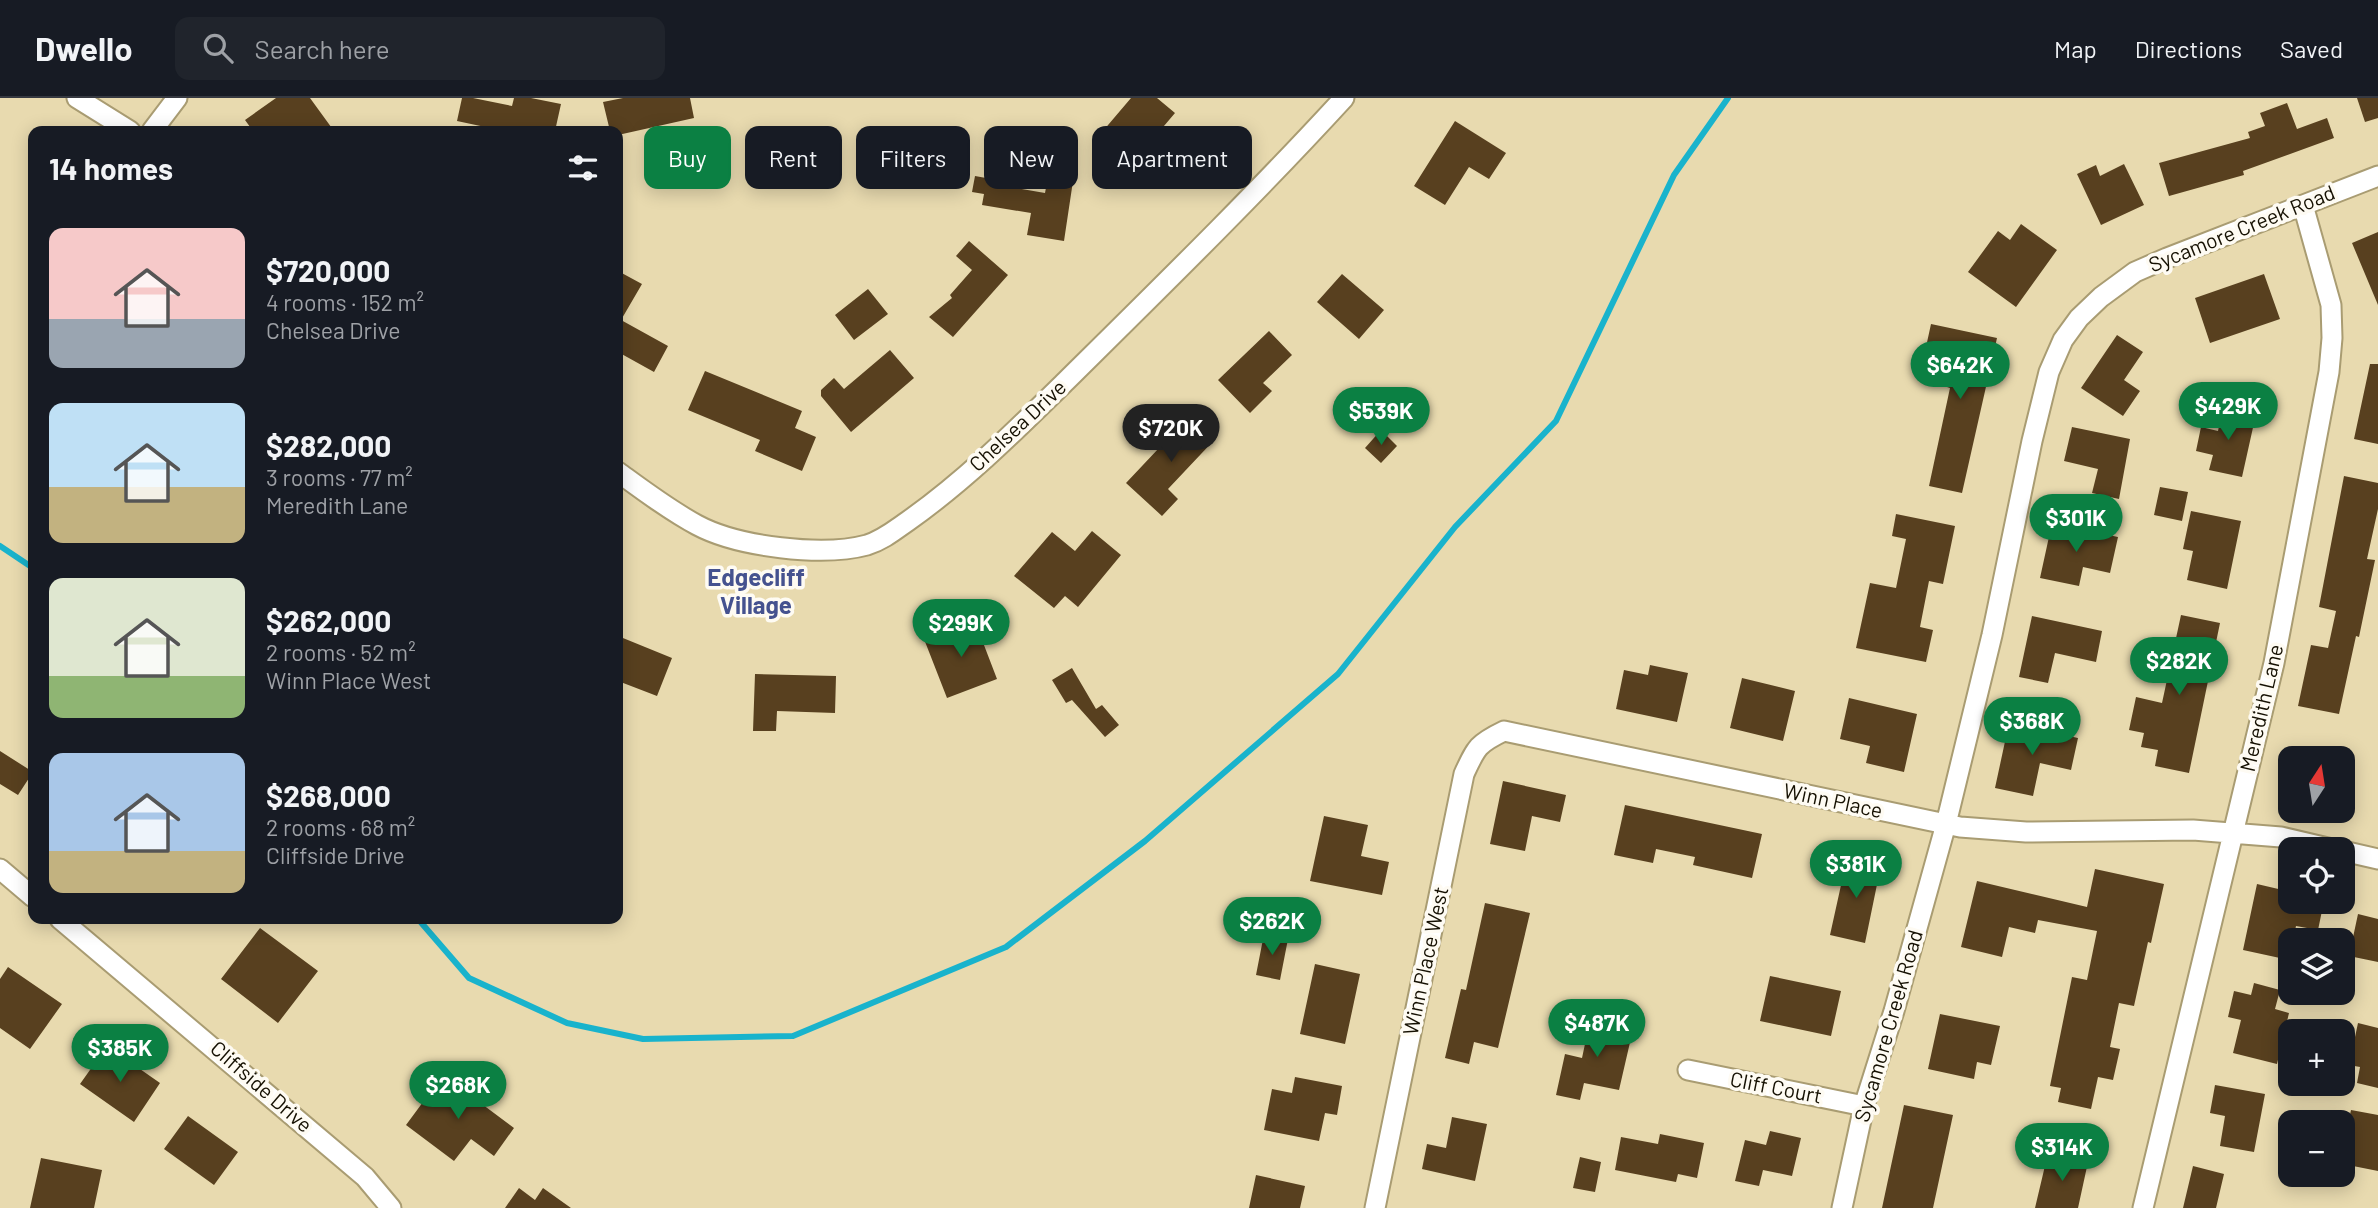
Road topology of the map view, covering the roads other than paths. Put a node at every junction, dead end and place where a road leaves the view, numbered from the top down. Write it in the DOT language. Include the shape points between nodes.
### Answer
graph roads {
  1 [pos="77,98"];
  2 [pos="177,98"];
  3 [pos="1345,98"];
  4 [pos="122,126"];
  5 [pos="156,126"];
  6 [pos="2378,176"];
  7 [pos="2303,205"];
  8 [pos="623,475"];
  9 [pos="1504,732"];
  10 [pos="1946,824"];
  11 [pos="2232,834"];
  12 [pos="2281,837"];
  13 [pos="2355,854"];
  14 [pos="2378,859"];
  15 [pos="0,869"];
  16 [pos="28,893"];
  17 [pos="66,924"];
  18 [pos="1688,1070"];
  19 [pos="1864,1106"];
  20 [pos="391,1208"];
  21 [pos="1375,1208"];
  22 [pos="1842,1208"];
  23 [pos="2143,1208"];
  1 -- 4 [label="street"];
  2 -- 5 [label="street"];
  3 -- 8 [label="street, Chelsea Drive" via="1259,190 998,448 931,505 883,538 827,552 722,535 699,526"];
  6 -- 7 [label="street, Sycamore Creek Road"];
  7 -- 10 [label="street, Sycamore Creek Road" via="2135,272 2101,297 2063,340 2049,372 2032,441"];
  7 -- 11 [label="street, Meredith Lane" via="2331,305 2329,372 2274,663"];
  9 -- 10 [label="street, Winn Place"];
  9 -- 21 [label="street, Winn Place West" via="1482,742 1464,774"];
  10 -- 11 [label="street, Winn Place" via="2026,832 2193,830"];
  10 -- 19 [label="street, Sycamore Creek Road"];
  11 -- 12 [label="street, Winn Place"];
  11 -- 23 [label="street, Meredith Lane"];
  13 -- 14 [label="street"];
  15 -- 16 [label="street"];
  17 -- 20 [label="street, Cliffside Drive" via="365,1177"];
  18 -- 19 [label="street, Cliff Court"];
  19 -- 22 [label="street, Sycamore Creek Road"];
}
